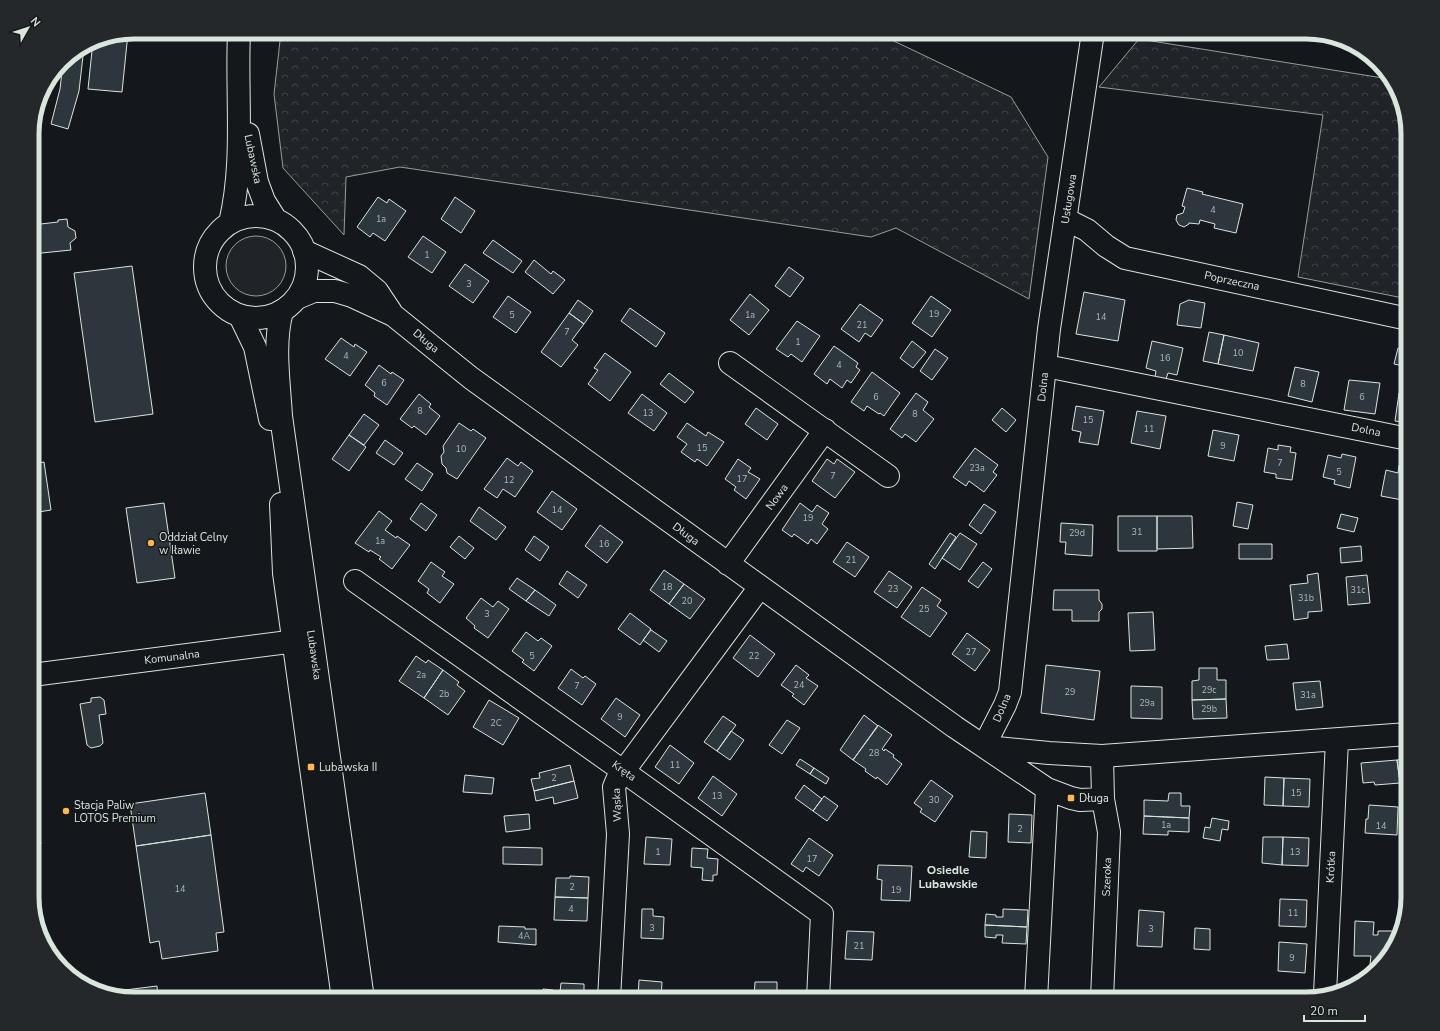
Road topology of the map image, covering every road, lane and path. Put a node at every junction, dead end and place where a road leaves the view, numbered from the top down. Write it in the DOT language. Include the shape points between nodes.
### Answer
graph roads {
  1 [pos="239,39"];
  2 [pos="1092,39"];
  3 [pos="240,95"];
  4 [pos="276,220"];
  5 [pos="1066,220"];
  6 [pos="230,223"];
  7 [pos="304,251"];
  8 [pos="290,304"];
  9 [pos="393,315"];
  10 [pos="240,316"];
  11 [pos="1401,317"];
  12 [pos="730,363"];
  13 [pos="1046,366"];
  14 [pos="824,430"];
  15 [pos="1401,437"];
  16 [pos="888,476"];
  17 [pos="728,564"];
  18 [pos="355,581"];
  19 [pos="760,587"];
  20 [pos="303,640"];
  21 [pos="39,669"];
  22 [pos="1401,735"];
  23 [pos="1337,740"];
  24 [pos="984,746"];
  25 [pos="1102,756"];
  26 [pos="623,771"];
  27 [pos="1047,789"];
  28 [pos="1103,799"];
  29 [pos="1325,990"];
  30 [pos="343,992"];
  31 [pos="362,992"];
  32 [pos="609,992"];
  33 [pos="818,992"];
  34 [pos="1036,992"];
  35 [pos="1102,992"];
  1 -- 3 [label="street, Lubawska"];
  2 -- 5 [label="street, Usługowa"];
  3 -- 4 [label="street, Lubawska" via="257,182 264,201"];
  3 -- 6 [label="street, Lubawska" via="237,183"];
  4 -- 6 [label="street" via="265,216 252,216"];
  4 -- 7 [label="street" via="288,227 298,238"];
  5 -- 11 [label="street, Poprzeczna" via="1087,230 1125,258"];
  5 -- 13 [label="street, Usługowa" via="1049,329"];
  6 -- 10 [label="street" via="221,229 209,245 205,273 216,299"];
  7 -- 8 [label="street" via="307,263 303,287"];
  7 -- 9 [label="street, Długa" via="359,276 377,291"];
  8 -- 9 [label="street, Długa" via="314,291 335,291"];
  8 -- 10 [label="street" via="273,315 262,318"];
  8 -- 20 [label="street, Lubawska" via="279,322 277,344 281,416"];
  9 -- 17 [label="street, Długa" via="471,378"];
  10 -- 20 [label="street, Lubawska" via="256,347 275,443 284,573"];
  12 -- 14 [label="street"];
  13 -- 15 [label="street, Dolna"];
  13 -- 24 [label="street, Dolna" via="1010,692"];
  14 -- 16 [label="street"];
  14 -- 17 [label="street, Nowa"];
  17 -- 19 [label="street, Długa"];
  18 -- 26 [label="street, Kręta"];
  19 -- 24 [label="street, Długa"];
  19 -- 26 [label="street, Wąska"];
  20 -- 21 [label="street, Komunalna"];
  20 -- 30 [label="street, Lubawska"];
  20 -- 31 [label="street, Lubawska"];
  22 -- 23 [label="street, Długa"];
  23 -- 25 [label="street, Długa"];
  23 -- 29 [label="street, Krótka"];
  24 -- 25 [label="street, Długa"];
  24 -- 27 [label="street, Długa"];
  25 -- 28 [label="street, Szeroka"];
  26 -- 32 [label="street, Wąska" via="614,787 618,834"];
  26 -- 33 [label="street, Kręta" via="822,914"];
  27 -- 28 [label="street, Długa" via="1080,800"];
  27 -- 34 [label="street"];
  28 -- 35 [label="street, Szeroka" via="1109,832"];
}
